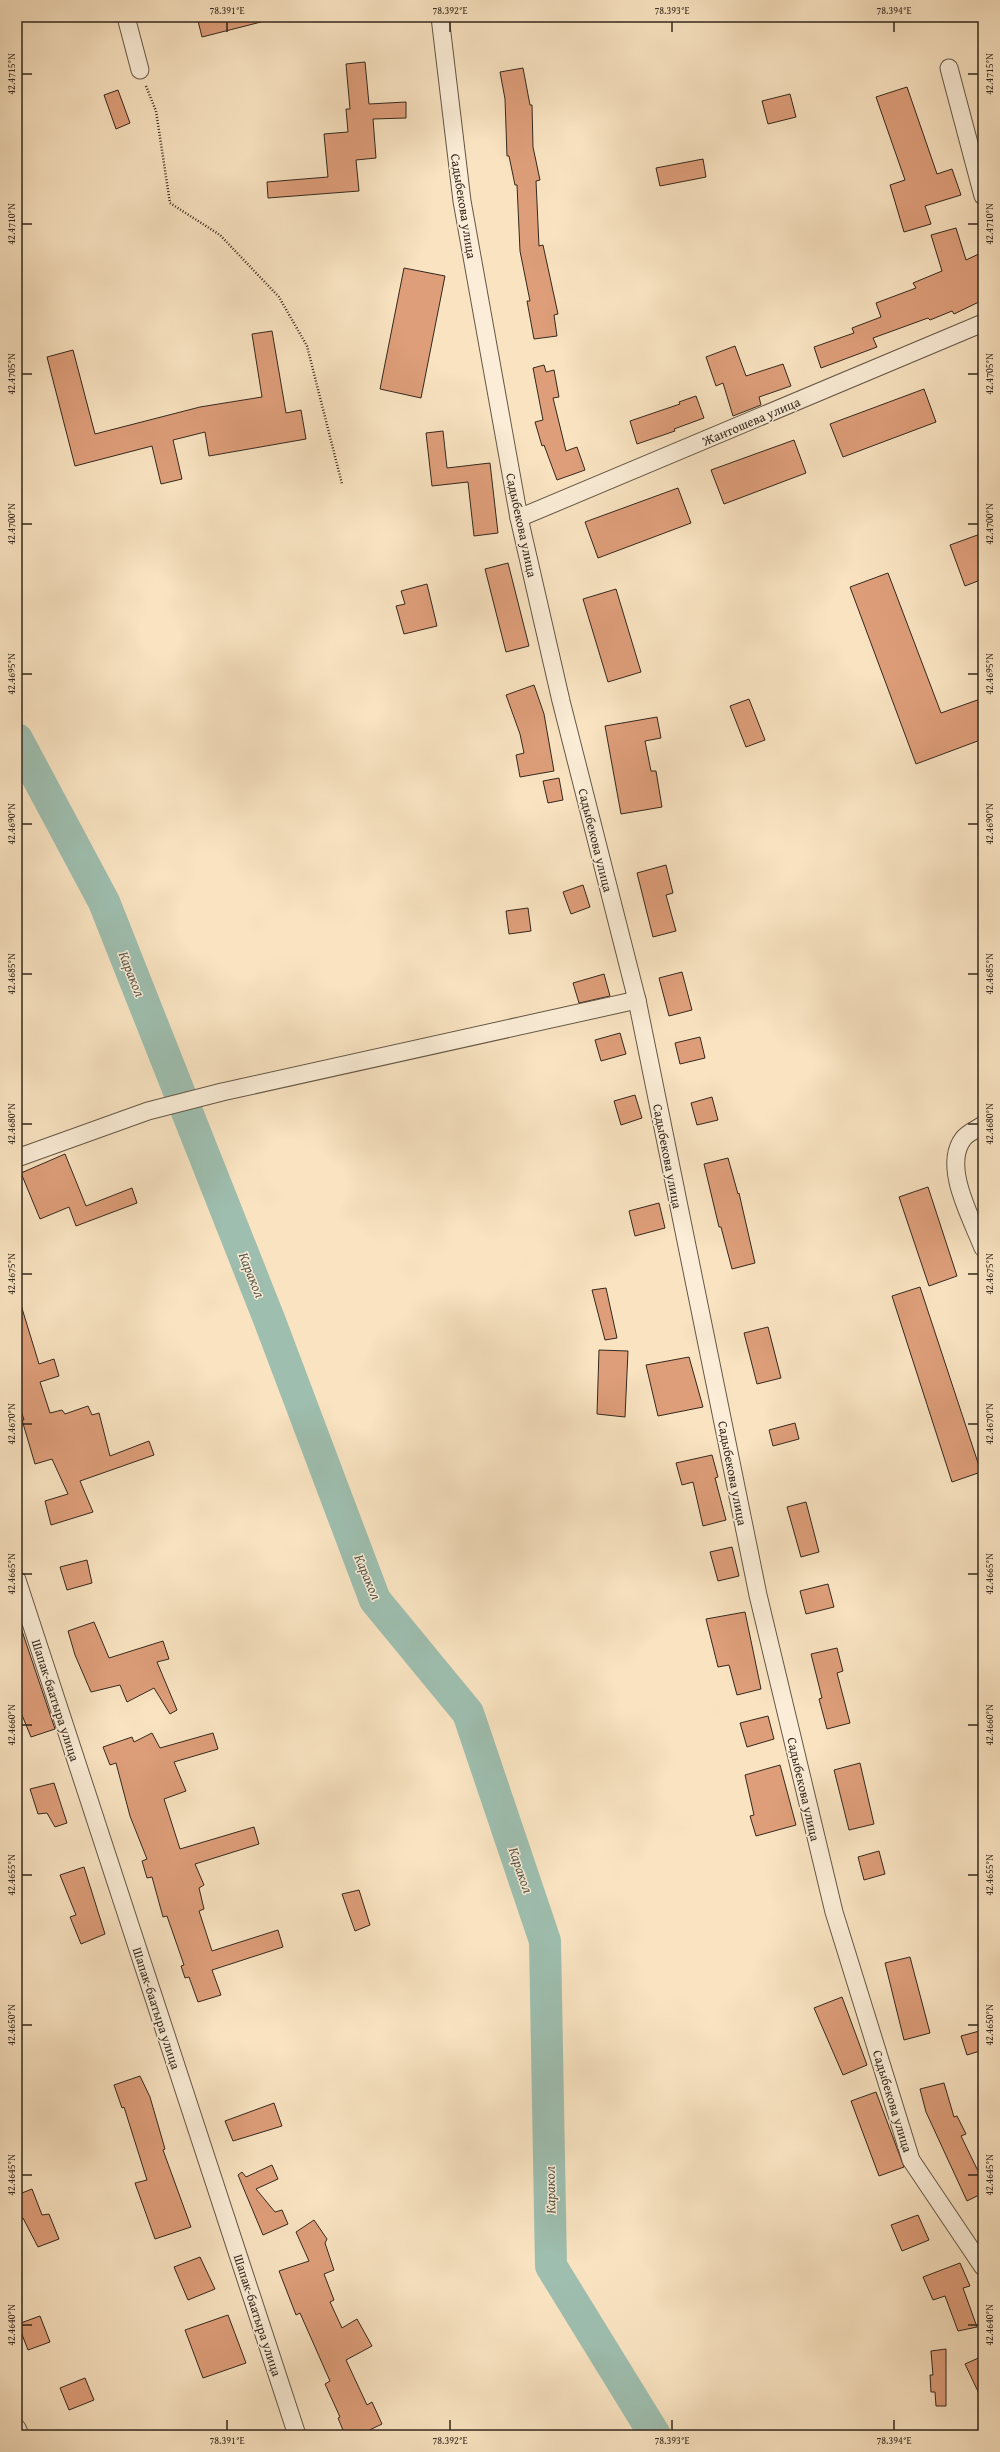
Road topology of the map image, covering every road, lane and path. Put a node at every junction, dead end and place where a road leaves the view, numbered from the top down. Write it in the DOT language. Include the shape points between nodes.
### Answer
graph roads {
  1 [pos="126,17"];
  2 [pos="440,17"];
  3 [pos="949,68"];
  4 [pos="140,70"];
  5 [pos="983,196"];
  6 [pos="983,323"];
  7 [pos="342,484"];
  8 [pos="519,518"];
  9 [pos="637,1000"];
  10 [pos="983,1125"];
  11 [pos="17,1158"];
  12 [pos="983,1248"];
  13 [pos="17,1580"];
  14 [pos="983,2267"];
  15 [pos="17,2428"];
  16 [pos="20,2435"];
  17 [pos="297,2435"];
  1 -- 4 [label="street"];
  2 -- 8 [label="street, Садыбекова улица" via="462,201"];
  3 -- 5 [label="street"];
  4 -- 7 [label="path" via="156,111 170,203 220,235 279,297 307,346"];
  6 -- 8 [label="street, Жантошева улица"];
  8 -- 9 [label="street, Садыбекова улица" via="561,701"];
  9 -- 11 [label="street" via="222,1092 148,1111"];
  9 -- 14 [label="street, Садыбекова улица" via="758,1595 834,1912 911,2160"];
  10 -- 12 [label="street" via="963,1139 956,1157 956,1178"];
  13 -- 17 [label="street, Шапак-баатыра улица"];
  15 -- 16 [label="street"];
}
